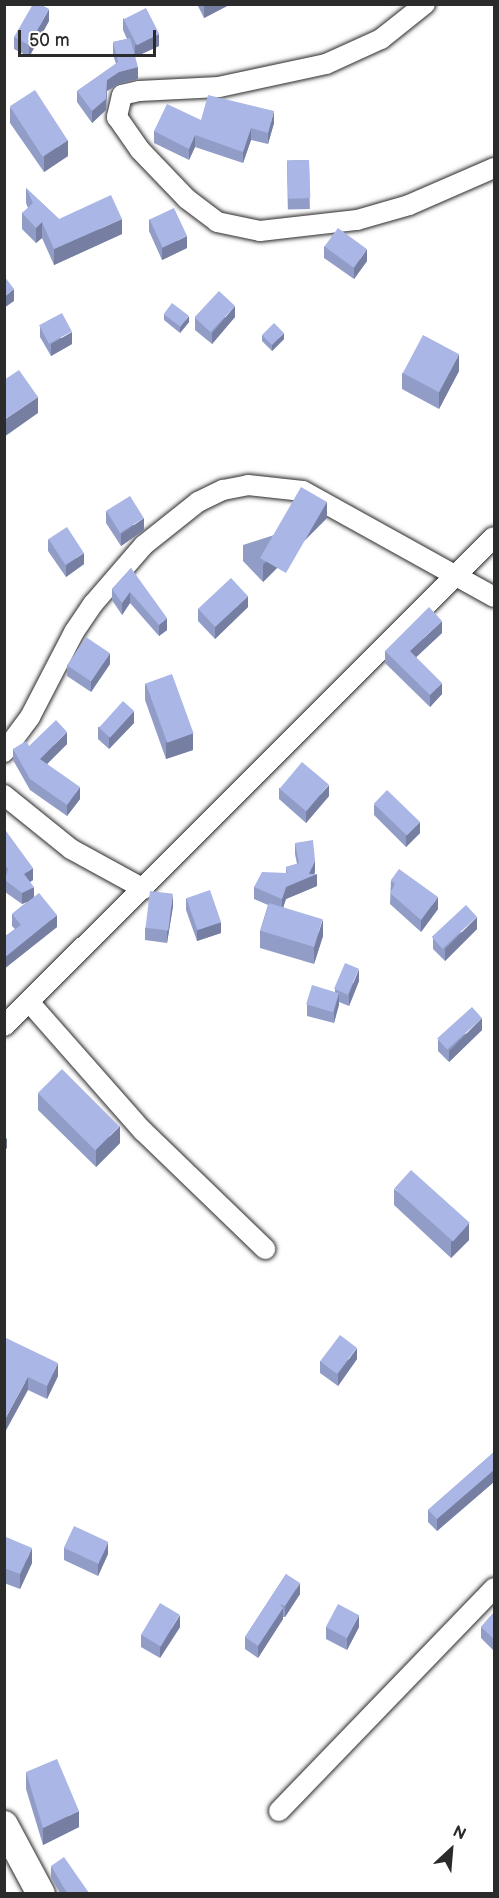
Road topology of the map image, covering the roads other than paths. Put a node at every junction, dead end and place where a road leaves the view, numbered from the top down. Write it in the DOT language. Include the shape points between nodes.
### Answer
graph roads {
  1 [pos="425,4"];
  2 [pos="495,168"];
  3 [pos="495,537"];
  4 [pos="456,572"];
  5 [pos="495,597"];
  6 [pos="4,752"];
  7 [pos="4,795"];
  8 [pos="144,889"];
  9 [pos="30,1003"];
  10 [pos="4,1026"];
  11 [pos="265,1249"];
  12 [pos="495,1588"];
  13 [pos="279,1811"];
  14 [pos="4,1825"];
  15 [pos="41,1893"];
  1 -- 2 [label="street" via="381,39 326,64 219,87 139,91 122,96 117,117 140,150 187,199 217,222 260,231 357,220 410,205"];
  3 -- 4 [label="street"];
  4 -- 5 [label="street"];
  4 -- 6 [label="street" via="303,491 258,485 223,490 198,502 144,545 93,604 30,717"];
  4 -- 8 [label="street"];
  7 -- 8 [label="street" via="71,849"];
  8 -- 9 [label="street"];
  9 -- 10 [label="street"];
  9 -- 11 [label="street" via="143,1131"];
  12 -- 13 [label="street"];
  14 -- 15 [label="main road"];
}
